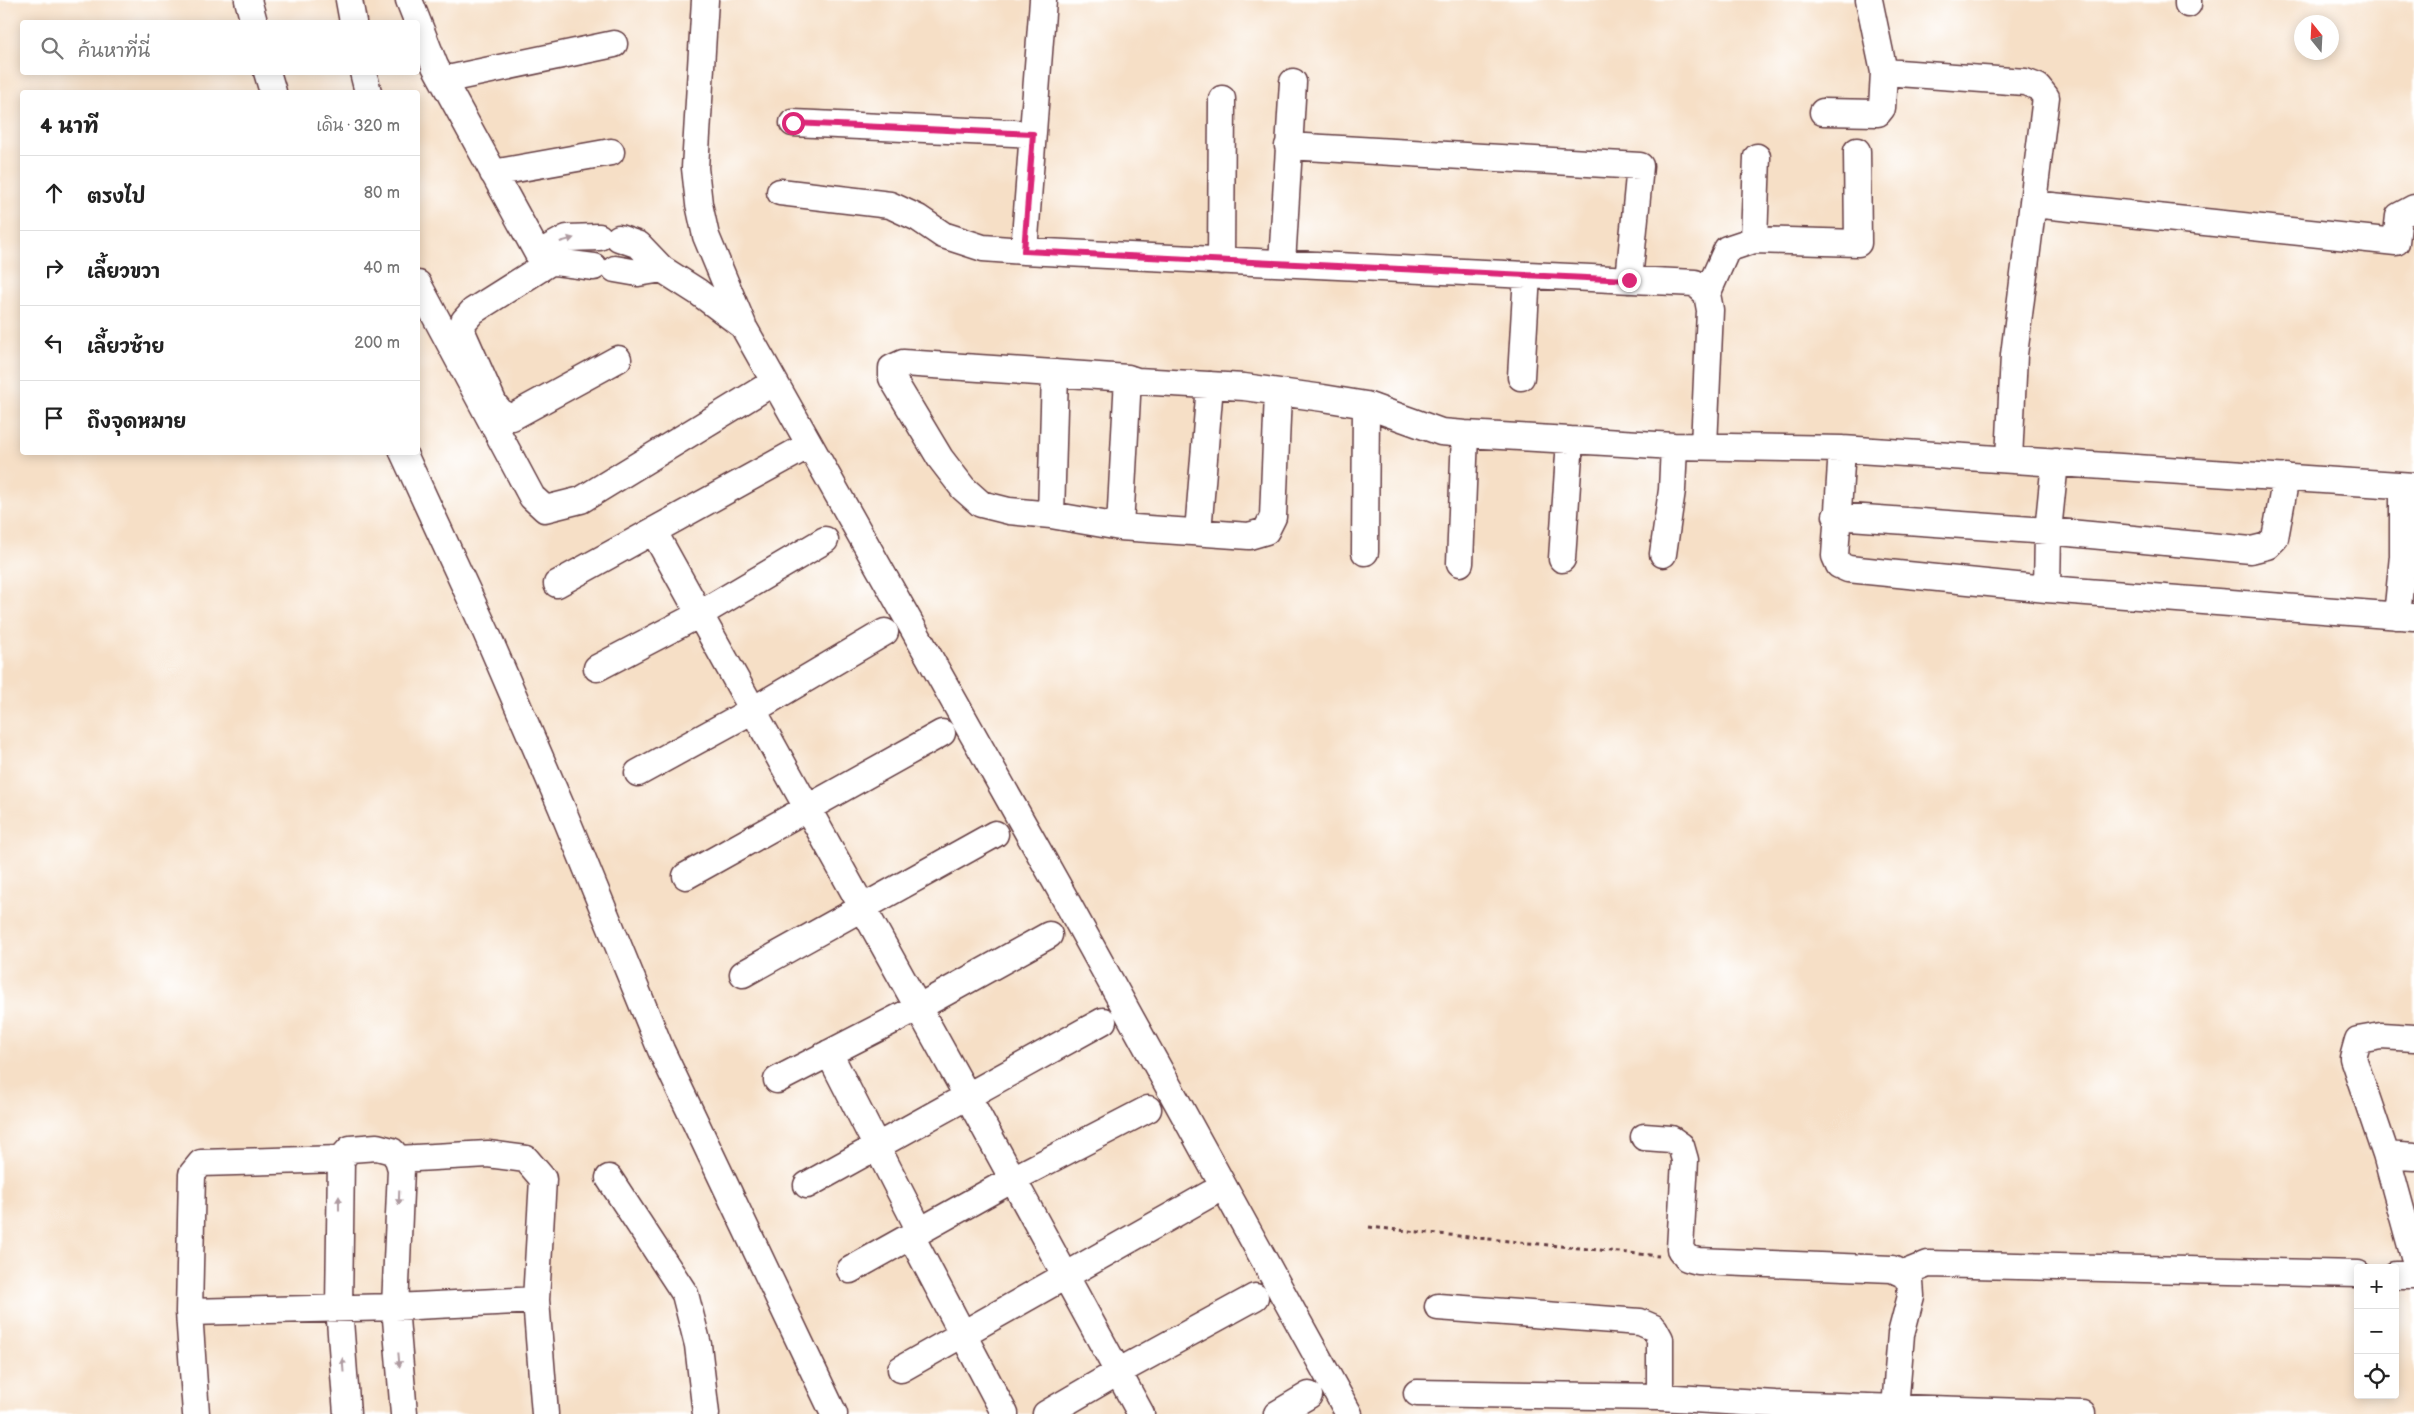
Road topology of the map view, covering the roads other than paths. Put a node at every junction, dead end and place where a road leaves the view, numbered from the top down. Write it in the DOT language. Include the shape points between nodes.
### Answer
graph roads {
  1 [pos="248,0"];
  2 [pos="349,0"];
  3 [pos="409,0"];
  4 [pos="706,0"];
  5 [pos="1043,0"];
  6 [pos="1869,0"];
  7 [pos="253,20"];
  8 [pos="353,20"];
  9 [pos="417,20"];
  10 [pos="420,28"];
  11 [pos="614,44"];
  12 [pos="1884,72"];
  13 [pos="268,75"];
  14 [pos="365,75"];
  15 [pos="443,80"];
  16 [pos="1293,82"];
  17 [pos="272,90"];
  18 [pos="368,90"];
  19 [pos="1222,99"];
  20 [pos="1823,112"];
  21 [pos="793,123"];
  22 [pos="1033,134"];
  23 [pos="1288,146"];
  24 [pos="1857,151"];
  25 [pos="610,152"];
  26 [pos="1757,157"];
  27 [pos="493,173"];
  28 [pos="780,192"];
  29 [pos="2033,204"];
  30 [pos="2414,208"];
  31 [pos="1754,240"];
  32 [pos="1024,251"];
  33 [pos="545,258"];
  34 [pos="1221,261"];
  35 [pos="1282,263"];
  36 [pos="662,269"];
  37 [pos="1527,275"];
  38 [pos="1629,280"];
  39 [pos="420,288"];
  40 [pos="1707,294"];
  41 [pos="743,326"];
  42 [pos="618,359"];
  43 [pos="1055,373"];
  44 [pos="1521,377"];
  45 [pos="1128,378"];
  46 [pos="774,382"];
  47 [pos="1210,385"];
  48 [pos="1278,393"];
  49 [pos="1366,405"];
  50 [pos="1465,434"];
  51 [pos="1570,440"];
  52 [pos="809,445"];
  53 [pos="1674,446"];
  54 [pos="1704,446"];
  55 [pos="1842,448"];
  56 [pos="404,455"];
  57 [pos="2009,459"];
  58 [pos="2055,462"];
  59 [pos="2286,477"];
  60 [pos="2409,486"];
  61 [pos="1051,515"];
  62 [pos="1836,516"];
  63 [pos="1120,527"];
  64 [pos="2048,531"];
  65 [pos="654,532"];
  66 [pos="1198,532"];
  67 [pos="825,540"];
  68 [pos="1365,552"];
  69 [pos="1664,554"];
  70 [pos="2408,557"];
  71 [pos="1562,559"];
  72 [pos="1460,563"];
  73 [pos="557,584"];
  74 [pos="2047,589"];
  75 [pos="700,614"];
  76 [pos="2405,616"];
  77 [pos="885,632"];
  78 [pos="597,668"];
  79 [pos="753,710"];
  80 [pos="942,733"];
  81 [pos="638,772"];
  82 [pos="808,809"];
  83 [pos="995,834"];
  84 [pos="686,876"];
  85 [pos="862,907"];
  86 [pos="1049,935"];
  87 [pos="743,974"];
  88 [pos="918,1008"];
  89 [pos="1103,1021"];
  90 [pos="2414,1038"];
  91 [pos="829,1053"];
  92 [pos="778,1080"];
  93 [pos="967,1096"];
  94 [pos="1148,1110"];
  95 [pos="1644,1137"];
  96 [pos="876,1148"];
  97 [pos="2386,1155"];
  98 [pos="2414,1157"];
  99 [pos="341,1158"];
  100 [pos="398,1160"];
  101 [pos="609,1178"];
  102 [pos="1013,1180"];
  103 [pos="807,1185"];
  104 [pos="1210,1194"];
  105 [pos="915,1234"];
  106 [pos="2414,1257"];
  107 [pos="850,1270"];
  108 [pos="1903,1274"];
  109 [pos="2354,1274"];
  110 [pos="2399,1275"];
  111 [pos="2414,1275"];
  112 [pos="1065,1276"];
  113 [pos="1255,1297"];
  114 [pos="536,1300"];
  115 [pos="339,1307"];
  116 [pos="395,1307"];
  117 [pos="1438,1307"];
  118 [pos="189,1312"];
  119 [pos="962,1335"];
  120 [pos="900,1369"];
  121 [pos="1118,1372"];
  122 [pos="1309,1394"];
  123 [pos="1660,1397"];
  124 [pos="1423,1404"];
  125 [pos="1895,1408"];
  126 [pos="1952,1412"];
  127 [pos="196,1414"];
  128 [pos="347,1414"];
  129 [pos="404,1414"];
  130 [pos="545,1414"];
  131 [pos="706,1414"];
  132 [pos="834,1414"];
  133 [pos="1005,1414"];
  134 [pos="1046,1414"];
  135 [pos="1141,1414"];
  136 [pos="1277,1414"];
  137 [pos="1349,1414"];
  138 [pos="2082,1414"];
  1 -- 7 [label="street"];
  2 -- 8 [label="street"];
  3 -- 9 [label="street"];
  4 -- 41 [label="street" via="695,168 699,204 706,236"];
  5 -- 22 [label="street"];
  6 -- 12 [label="street"];
  10 -- 15 [label="street"];
  11 -- 15 [label="street"];
  12 -- 20 [label="street" via="1882,108 1878,112"];
  12 -- 29 [label="street" via="1987,78 2038,86 2046,97"];
  13 -- 17 [label="street"];
  14 -- 18 [label="street"];
  15 -- 27 [label="street"];
  16 -- 23 [label="street"];
  19 -- 34 [label="street"];
  21 -- 22 [label="street"];
  22 -- 32 [label="street"];
  23 -- 35 [label="street"];
  23 -- 38 [label="street" via="1640,166"];
  24 -- 31 [label="street" via="1858,243"];
  25 -- 27 [label="street"];
  26 -- 31 [label="street"];
  27 -- 33 [label="street"];
  28 -- 32 [label="street" via="890,205 918,218 942,235 983,248"];
  29 -- 30 [label="street" via="2396,242 2399,216"];
  29 -- 57 [label="street" via="2014,355"];
  31 -- 40 [label="street" via="1727,249"];
  32 -- 34 [label="street"];
  33 -- 36 [label="street" via="638,273"];
  33 -- 36 [label="street, one-way" via="567,238 609,238 639,245"];
  33 -- 42 [label="street" via="464,321 462,332 494,404 503,415 512,417"];
  34 -- 35 [label="street"];
  35 -- 37 [label="street"];
  36 -- 41 [label="street"];
  37 -- 38 [label="street"];
  37 -- 44 [label="street"];
  38 -- 40 [label="street" via="1694,283"];
  39 -- 46 [label="street" via="532,497 545,509 581,500"];
  40 -- 54 [label="street" via="1710,310"];
  41 -- 46 [label="street"];
  43 -- 45 [label="street"];
  43 -- 61 [label="street"];
  43 -- 61 [label="street" via="903,363 892,368 892,378 940,458 963,488 981,504 1009,511"];
  45 -- 47 [label="street" via="1138,382"];
  45 -- 63 [label="street"];
  46 -- 52 [label="street"];
  47 -- 48 [label="street"];
  47 -- 66 [label="street"];
  48 -- 49 [label="street"];
  48 -- 66 [label="street" via="1273,517 1266,530 1249,536"];
  49 -- 50 [label="street" via="1441,432"];
  49 -- 68 [label="street"];
  50 -- 51 [label="street"];
  50 -- 72 [label="street"];
  51 -- 53 [label="street"];
  51 -- 71 [label="street"];
  52 -- 65 [label="street"];
  52 -- 137 [label="street"];
  53 -- 54 [label="street"];
  53 -- 69 [label="street"];
  54 -- 55 [label="street"];
  55 -- 57 [label="street"];
  55 -- 62 [label="street"];
  56 -- 132 [label="street" via="486,632 661,1050"];
  57 -- 58 [label="street"];
  58 -- 59 [label="street"];
  58 -- 64 [label="street"];
  59 -- 60 [label="street"];
  59 -- 64 [label="street" via="2275,538 2267,546 2251,550"];
  60 -- 70 [label="street"];
  61 -- 63 [label="street"];
  62 -- 64 [label="street"];
  62 -- 74 [label="street" via="1835,556 1839,565 1848,569"];
  63 -- 66 [label="street"];
  64 -- 74 [label="street"];
  65 -- 73 [label="street"];
  65 -- 75 [label="street"];
  67 -- 75 [label="street"];
  70 -- 76 [label="street"];
  74 -- 76 [label="street"];
  75 -- 78 [label="street"];
  75 -- 79 [label="street"];
  77 -- 79 [label="street"];
  79 -- 81 [label="street"];
  79 -- 82 [label="street"];
  80 -- 82 [label="street"];
  82 -- 84 [label="street"];
  82 -- 85 [label="street"];
  83 -- 85 [label="street"];
  85 -- 87 [label="street"];
  85 -- 88 [label="street"];
  86 -- 88 [label="street"];
  88 -- 91 [label="street"];
  88 -- 93 [label="street"];
  89 -- 93 [label="street"];
  90 -- 97 [label="street" via="2381,1036 2358,1040 2353,1058"];
  91 -- 92 [label="street"];
  91 -- 96 [label="street"];
  93 -- 96 [label="street"];
  93 -- 102 [label="street"];
  94 -- 102 [label="street"];
  95 -- 108 [label="street" via="1671,1139 1681,1146 1684,1160 1680,1250 1687,1258 1892,1270"];
  96 -- 103 [label="street"];
  96 -- 105 [label="street"];
  97 -- 98 [label="street"];
  97 -- 106 [label="street"];
  99 -- 100 [label="street" via="350,1150 377,1147 392,1151"];
  115 -- 99 [label="street, one-way"];
  99 -- 118 [label="street" via="201,1162 192,1174 190,1189"];
  100 -- 114 [label="street" via="488,1154 526,1158 543,1179"];
  100 -- 116 [label="street, one-way" via="401,1170"];
  101 -- 131 [label="street" via="685,1294 698,1345"];
  102 -- 105 [label="street"];
  102 -- 112 [label="street"];
  104 -- 112 [label="street"];
  105 -- 107 [label="street"];
  105 -- 119 [label="street"];
  108 -- 109 [label="street" via="1928,1264"];
  108 -- 125 [label="street" via="1910,1282 1911,1296 1900,1334"];
  110 -- 111 [label="street"];
  112 -- 119 [label="street"];
  112 -- 121 [label="street"];
  113 -- 121 [label="street"];
  114 -- 116 [label="street"];
  114 -- 130 [label="street"];
  115 -- 116 [label="street"];
  115 -- 118 [label="street"];
  128 -- 115 [label="street, one-way"];
  116 -- 129 [label="street, one-way"];
  117 -- 123 [label="street" via="1640,1322 1654,1328 1660,1339"];
  118 -- 127 [label="street"];
  119 -- 120 [label="street"];
  119 -- 133 [label="street"];
  121 -- 134 [label="street"];
  121 -- 135 [label="street"];
  122 -- 136 [label="street"];
  123 -- 124 [label="street"];
  123 -- 125 [label="street"];
  125 -- 126 [label="street"];
  126 -- 138 [label="street"];
}
